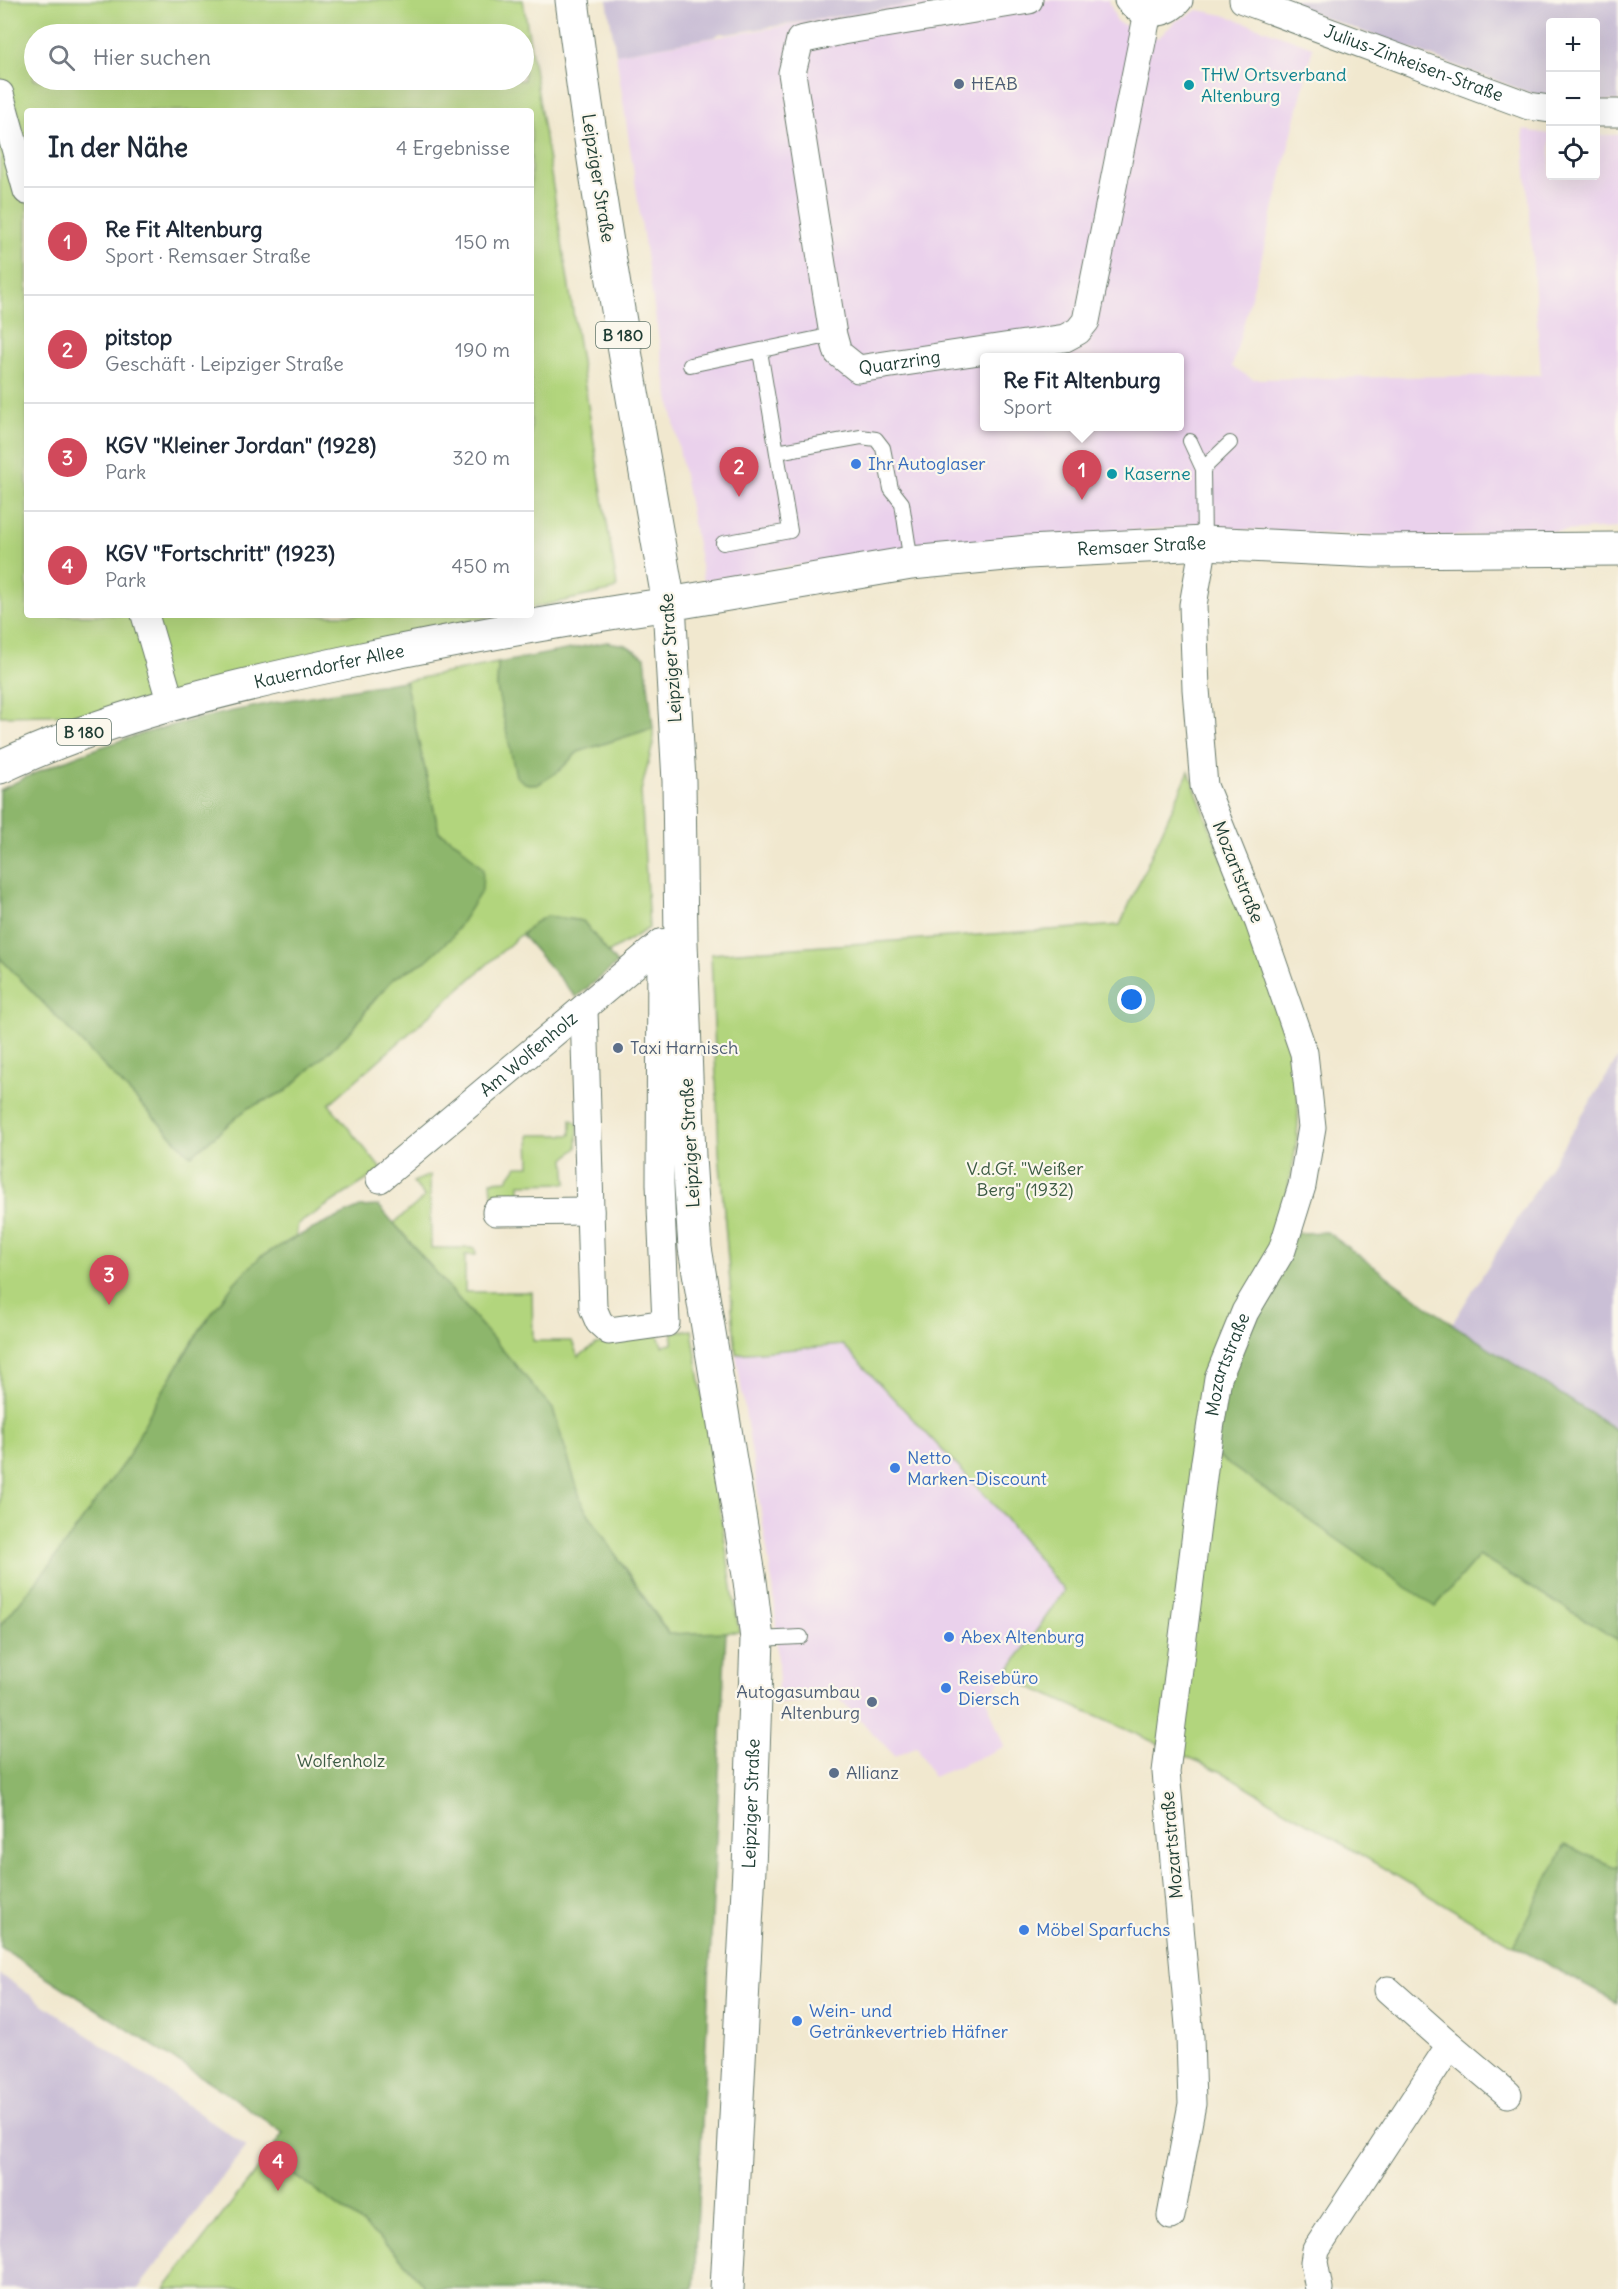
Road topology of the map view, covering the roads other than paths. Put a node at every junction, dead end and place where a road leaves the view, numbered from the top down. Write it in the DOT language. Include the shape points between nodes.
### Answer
graph roads {
  1 [pos="572,0"];
  2 [pos="1029,0"];
  3 [pos="1179,0"];
  4 [pos="1242,0"];
  5 [pos="1138,6"];
  6 [pos="0,94"];
  7 [pos="1546,108"];
  8 [pos="1600,113"];
  9 [pos="1618,113"];
  10 [pos="24,180"];
  11 [pos="833,335"];
  12 [pos="760,351"];
  13 [pos="690,365"];
  14 [pos="1190,441"];
  15 [pos="1230,443"];
  16 [pos="777,452"];
  17 [pos="1203,469"];
  18 [pos="723,543"];
  19 [pos="1204,543"];
  20 [pos="1618,549"];
  21 [pos="911,563"];
  22 [pos="669,604"];
  23 [pos="146,618"];
  24 [pos="171,704"];
  25 [pos="0,767"];
  26 [pos="671,942"];
  27 [pos="584,1010"];
  28 [pos="380,1179"];
  29 [pos="590,1211"];
  30 [pos="496,1212"];
  31 [pos="801,1637"];
  32 [pos="757,1639"];
  33 [pos="1388,1990"];
  34 [pos="1450,2045"];
  35 [pos="1508,2094"];
  36 [pos="1171,2216"];
  37 [pos="727,2289"];
  38 [pos="1319,2289"];
  1 -- 22 [label="street, Leipziger Straße / B 180"];
  2 -- 11 [label="street, Quarzring" via="800,40 792,73"];
  3 -- 5 [label="street" via="1168,10"];
  4 -- 7 [label="street, Julius-Zinkeisen-Straße" via="1528,106"];
  5 -- 11 [label="street, Quarzring" via="1086,321 1078,331 1065,338 858,369 838,353"];
  6 -- 10 [label="street"];
  8 -- 9 [label="street"];
  11 -- 12 [label="lane"];
  12 -- 13 [label="lane"];
  12 -- 16 [label="lane"];
  14 -- 17 [label="lane"];
  15 -- 17 [label="lane"];
  16 -- 18 [label="lane" via="790,531"];
  16 -- 21 [label="lane" via="861,437 876,439 883,448 891,489 902,503"];
  17 -- 19 [label="lane"];
  19 -- 20 [label="street, Remsaer Straße" via="1373,551"];
  19 -- 21 [label="street, Remsaer Straße" via="1028,552"];
  19 -- 36 [label="street, Mozartstraße" via="1193,605 1204,786 1259,923 1304,1053 1312,1127 1302,1186 1282,1250 1245,1312 1218,1378 1205,1461 1166,1772 1190,2037 1192,2104"];
  21 -- 22 [label="street, Remsaer Straße"];
  22 -- 24 [label="street, Kauerndorfer Allee / B 180" via="441,642 249,683"];
  22 -- 26 [label="street, Leipziger Straße" via="679,781"];
  23 -- 24 [label="street"];
  24 -- 25 [label="street, Kauerndorfer Allee / B 180" via="77,734"];
  26 -- 27 [label="street, Am Wolfenholz"];
  26 -- 29 [label="street, Leipziger Straße" via="660,1185 666,1323 609,1331 599,1322 593,1308"];
  26 -- 32 [label="street, Leipziger Straße" via="695,1248"];
  27 -- 28 [label="street, Am Wolfenholz"];
  27 -- 29 [label="street, Leipziger Straße"];
  29 -- 30 [label="street"];
  31 -- 32 [label="lane"];
  32 -- 37 [label="street, Leipziger Straße"];
  33 -- 34 [label="street"];
  34 -- 35 [label="street"];
  34 -- 38 [label="street" via="1316,2250"];
}
